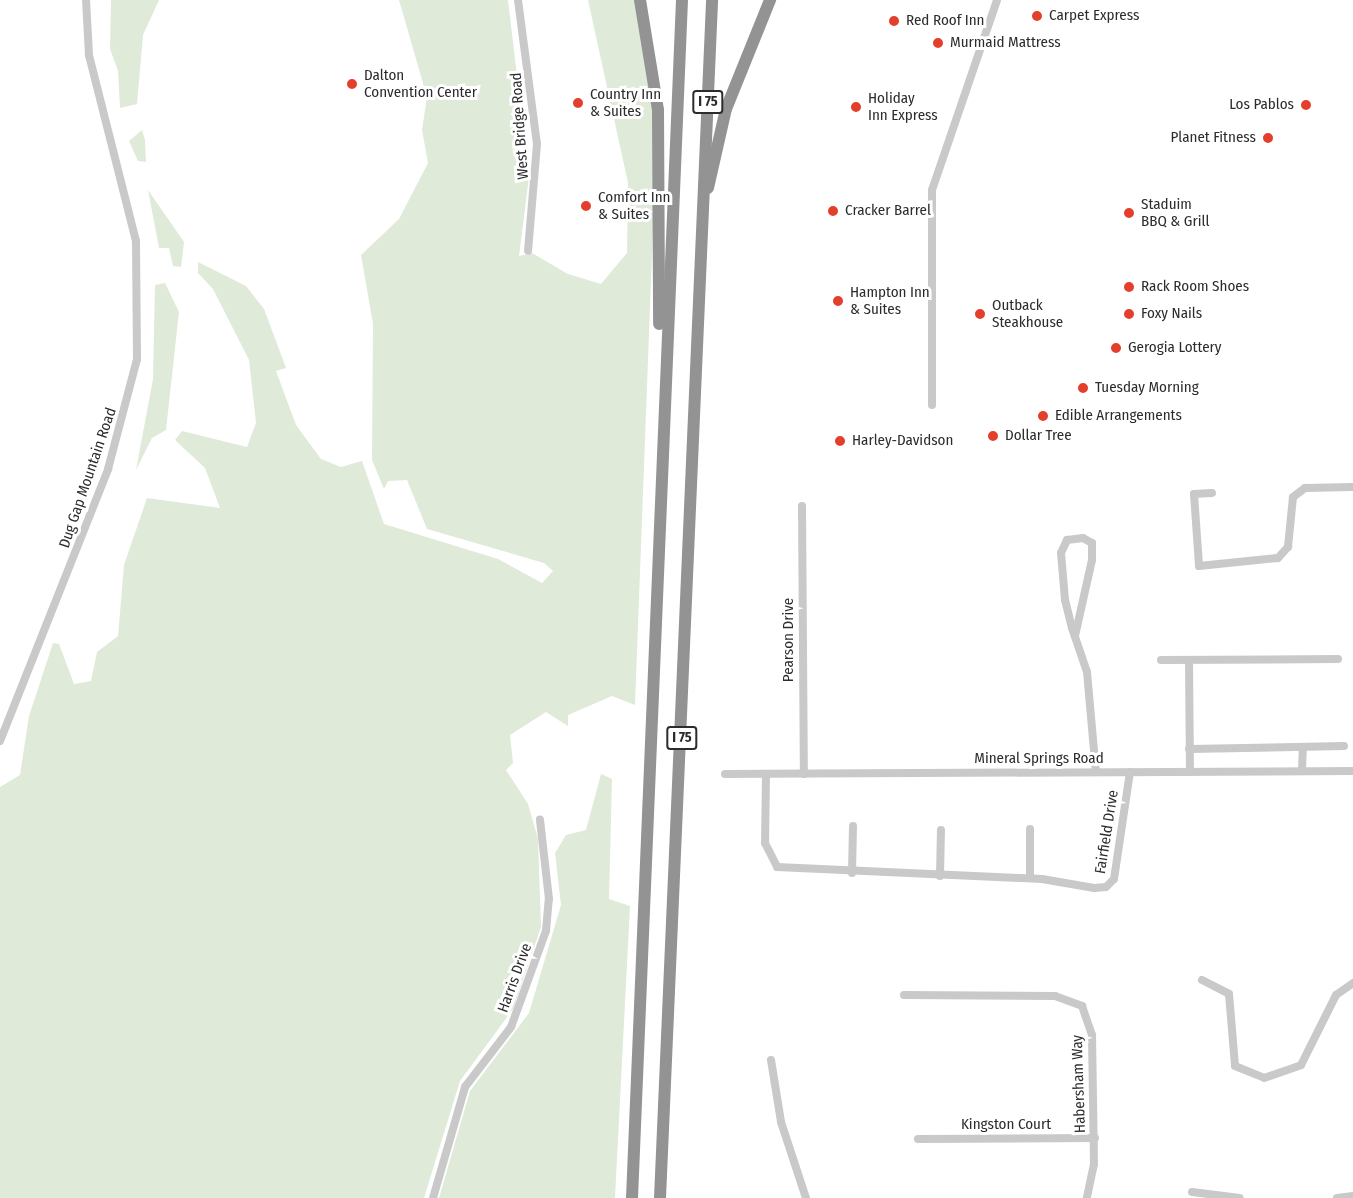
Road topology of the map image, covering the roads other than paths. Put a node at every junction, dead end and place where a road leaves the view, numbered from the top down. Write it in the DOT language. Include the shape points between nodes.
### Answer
graph roads {
  1 [pos="86,0"];
  2 [pos="518,0"];
  3 [pos="640,0"];
  4 [pos="682,0"];
  5 [pos="712,0"];
  6 [pos="770,0"];
  7 [pos="997,0"];
  8 [pos="703,203"];
  9 [pos="528,251"];
  10 [pos="662,391"];
  11 [pos="932,405"];
  12 [pos="1353,486"];
  13 [pos="1212,493"];
  14 [pos="802,506"];
  15 [pos="1075,636"];
  16 [pos="1338,659"];
  17 [pos="1161,660"];
  18 [pos="1189,660"];
  19 [pos="0,741"];
  20 [pos="1344,746"];
  21 [pos="1303,747"];
  22 [pos="1190,749"];
  23 [pos="1302,771"];
  24 [pos="1353,771"];
  25 [pos="1096,772"];
  26 [pos="1130,772"];
  27 [pos="1190,772"];
  28 [pos="725,774"];
  29 [pos="766,774"];
  30 [pos="804,774"];
  31 [pos="540,820"];
  32 [pos="853,826"];
  33 [pos="1030,829"];
  34 [pos="941,830"];
  35 [pos="852,873"];
  36 [pos="940,876"];
  37 [pos="1030,878"];
  38 [pos="1202,981"];
  39 [pos="1353,983"];
  40 [pos="904,995"];
  41 [pos="771,1060"];
  42 [pos="1095,1138"];
  43 [pos="918,1139"];
  44 [pos="1192,1192"];
  45 [pos="1353,1196"];
  46 [pos="433,1198"];
  47 [pos="632,1198"];
  48 [pos="660,1198"];
  49 [pos="806,1198"];
  50 [pos="1087,1198"];
  51 [pos="1240,1198"];
  52 [pos="1336,1198"];
  1 -- 19 [label="street, Dug Gap Mountain Road" via="89,55 136,241 136,359 108,469"];
  2 -- 9 [label="street, West Bridge Road" via="537,144"];
  3 -- 10 [label="highway" via="658,110"];
  4 -- 10 [label="highway, I 75"];
  5 -- 8 [label="highway, I 75"];
  6 -- 8 [label="highway" via="726,109"];
  7 -- 11 [label="street" via="932,190"];
  8 -- 48 [label="highway, I 75"];
  10 -- 47 [label="highway, I 75"];
  12 -- 13 [label="street" via="1305,488 1293,496 1288,547 1278,558 1199,566 1194,494"];
  14 -- 30 [label="street, Pearson Drive"];
  15 -- 15 [label="street" via="1061,553 1066,540 1083,538 1092,543 1092,560"];
  15 -- 25 [label="street" via="1087,672"];
  16 -- 18 [label="street"];
  17 -- 18 [label="street"];
  18 -- 22 [label="street"];
  20 -- 21 [label="street"];
  21 -- 22 [label="street"];
  21 -- 23 [label="street"];
  22 -- 27 [label="street"];
  23 -- 24 [label="street, Mineral Springs Road"];
  23 -- 27 [label="street, Mineral Springs Road"];
  25 -- 26 [label="street, Mineral Springs Road"];
  25 -- 30 [label="street, Mineral Springs Road"];
  26 -- 27 [label="street, Mineral Springs Road"];
  26 -- 37 [label="street, Fairfield Drive" via="1112,884 1094,888"];
  28 -- 29 [label="street, Mineral Springs Road"];
  29 -- 30 [label="street, Mineral Springs Road"];
  29 -- 35 [label="street, Fairfield Drive" via="770,862 794,870"];
  31 -- 46 [label="street, Harris Drive" via="549,899 546,931 511,1027 465,1087"];
  32 -- 35 [label="street"];
  33 -- 37 [label="street"];
  34 -- 36 [label="street"];
  35 -- 36 [label="street, Fairfield Drive"];
  36 -- 37 [label="street, Fairfield Drive"];
  38 -- 39 [label="street" via="1229,994 1235,1066 1264,1078 1301,1065 1335,995"];
  40 -- 42 [label="street, Habersham Way" via="1055,996 1082,1006 1092,1035"];
  41 -- 49 [label="street" via="781,1122"];
  42 -- 43 [label="street, Kingston Court"];
  42 -- 50 [label="street, Habersham Way"];
  44 -- 51 [label="street"];
  45 -- 52 [label="street"];
}
